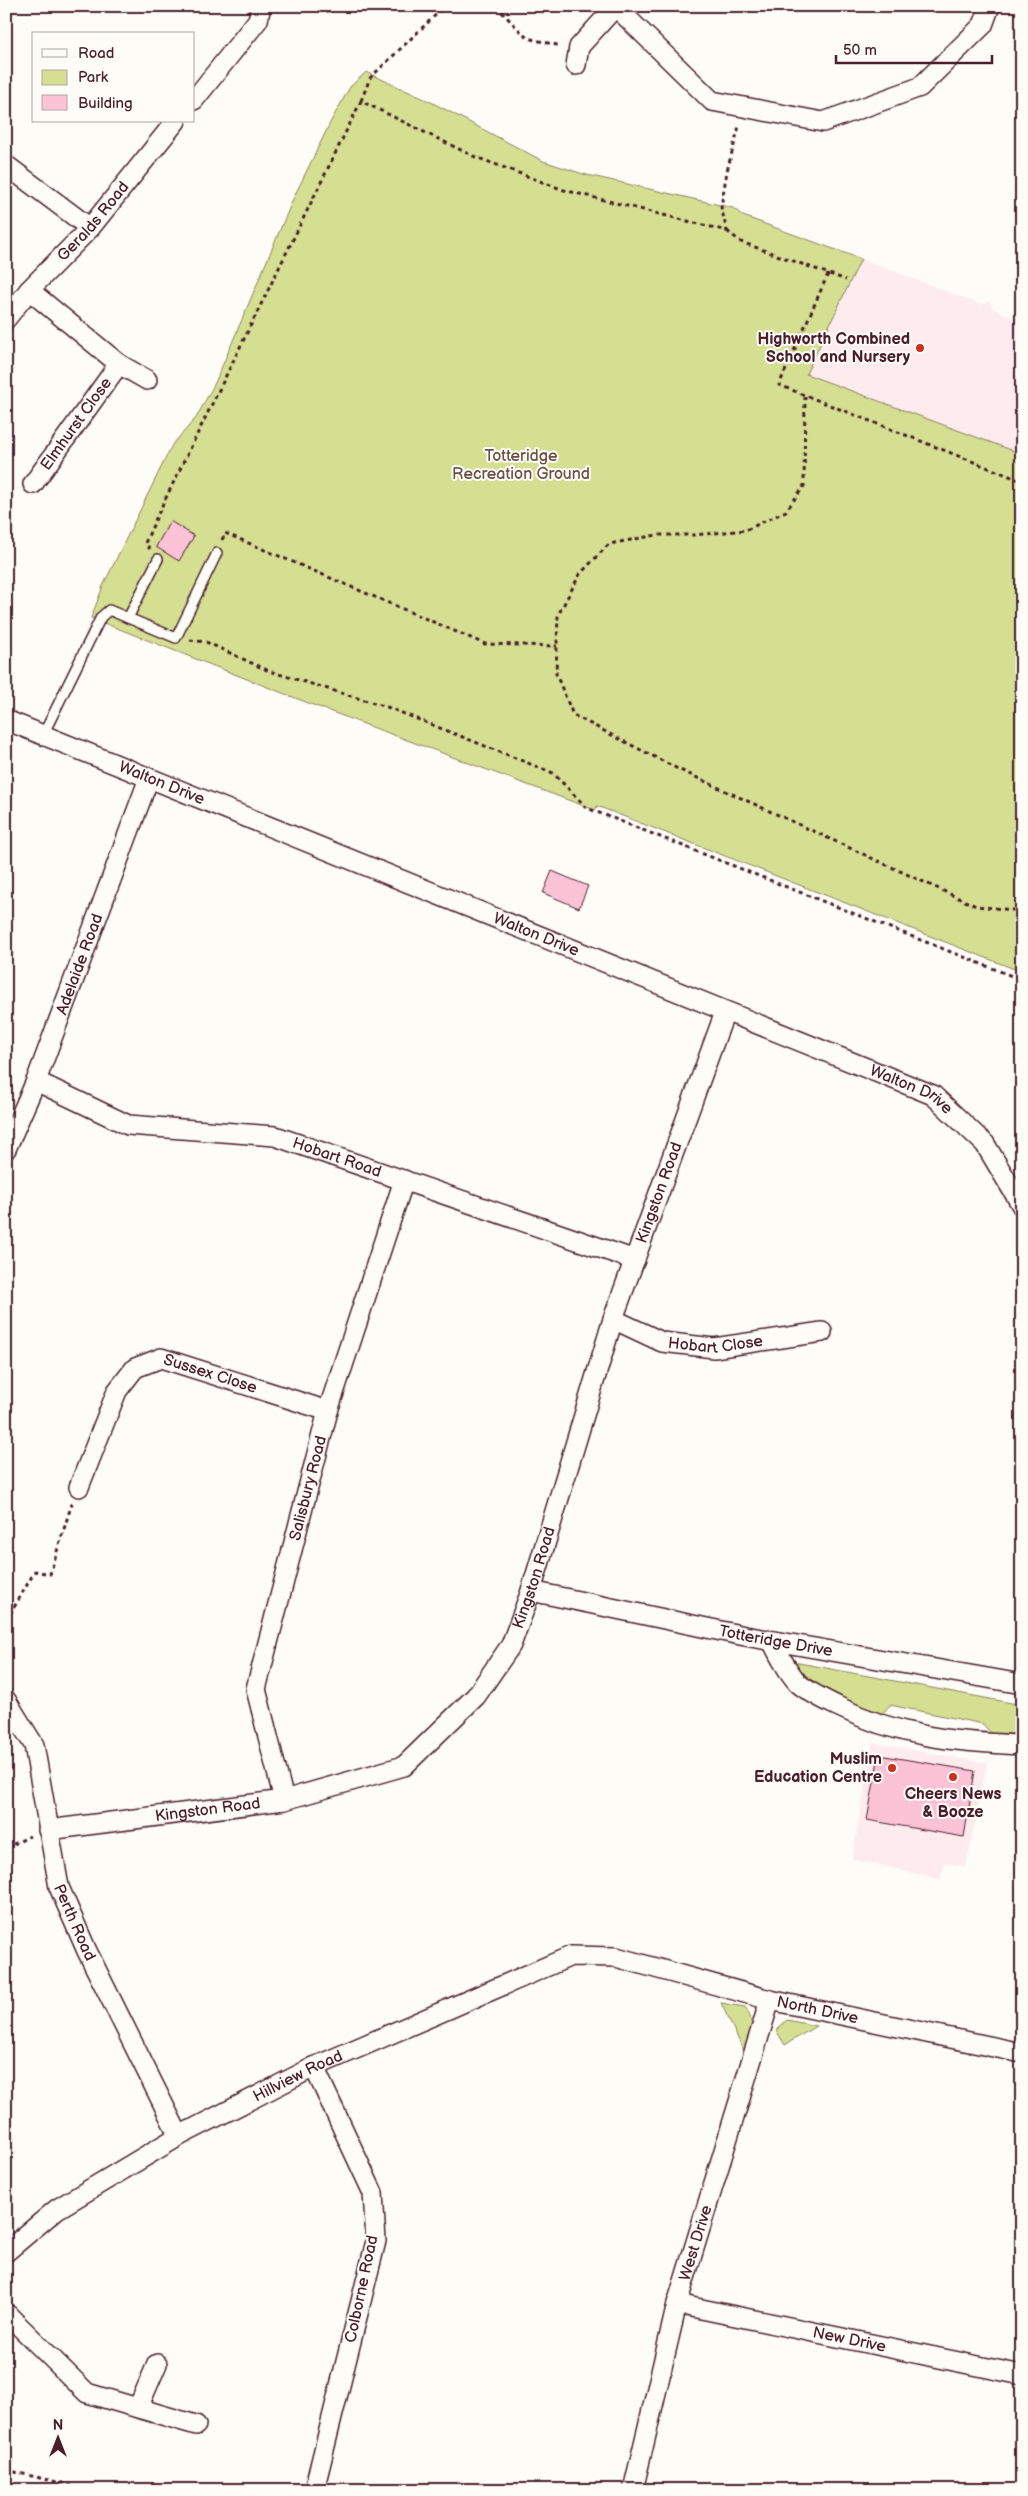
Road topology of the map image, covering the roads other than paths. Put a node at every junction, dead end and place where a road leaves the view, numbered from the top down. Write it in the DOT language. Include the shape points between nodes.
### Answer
graph roads {
  1 [pos="261,6"];
  2 [pos="615,6"];
  3 [pos="990,6"];
  4 [pos="577,56"];
  5 [pos="195,99"];
  6 [pos="175,122"];
  7 [pos="6,165"];
  8 [pos="90,228"];
  9 [pos="29,290"];
  10 [pos="6,319"];
  11 [pos="119,364"];
  12 [pos="147,380"];
  13 [pos="33,484"];
  14 [pos="217,553"];
  15 [pos="158,559"];
  16 [pos="128,618"];
  17 [pos="6,720"];
  18 [pos="42,735"];
  19 [pos="149,778"];
  20 [pos="725,1012"];
  21 [pos="36,1081"];
  22 [pos="6,1149"];
  23 [pos="404,1180"];
  24 [pos="1022,1206"];
  25 [pos="635,1260"];
  26 [pos="613,1319"];
  27 [pos="822,1332"];
  28 [pos="328,1411"];
  29 [pos="79,1487"];
  30 [pos="531,1590"];
  31 [pos="772,1641"];
  32 [pos="1022,1684"];
  33 [pos="6,1700"];
  34 [pos="1022,1745"];
  35 [pos="284,1800"];
  36 [pos="47,1829"];
  37 [pos="616,1957"];
  38 [pos="770,2000"];
  39 [pos="1022,2053"];
  40 [pos="314,2067"];
  41 [pos="179,2136"];
  42 [pos="6,2252"];
  43 [pos="677,2304"];
  44 [pos="6,2313"];
  45 [pos="157,2364"];
  46 [pos="1022,2374"];
  47 [pos="138,2408"];
  48 [pos="196,2425"];
  49 [pos="314,2490"];
  50 [pos="633,2490"];
  1 -- 5 [label="street" via="258,20"];
  2 -- 3 [label="street" via="712,101 823,122 920,87 983,25"];
  2 -- 4 [label="street"];
  6 -- 8 [label="street, Geralds Road"];
  7 -- 8 [label="street"];
  8 -- 9 [label="street, Geralds Road"];
  9 -- 10 [label="street, Geralds Road"];
  9 -- 11 [label="street, Elmhurst Close"];
  11 -- 12 [label="street, Elmhurst Close"];
  11 -- 13 [label="street, Elmhurst Close"];
  14 -- 16 [label="lane" via="176,638"];
  15 -- 16 [label="lane"];
  16 -- 18 [label="lane" via="109,610 101,617"];
  17 -- 18 [label="street, Walton Drive"];
  18 -- 19 [label="street, Walton Drive"];
  19 -- 20 [label="street, Walton Drive"];
  19 -- 21 [label="street, Adelaide Road"];
  20 -- 24 [label="street, Walton Drive" via="933,1096 985,1144"];
  20 -- 25 [label="street, Kingston Road"];
  21 -- 22 [label="street, Adelaide Road"];
  21 -- 23 [label="street, Hobart Road" via="128,1125 275,1136"];
  23 -- 25 [label="street, Hobart Road"];
  23 -- 28 [label="street, Salisbury Road"];
  25 -- 26 [label="street, Kingston Road"];
  26 -- 27 [label="street, Hobart Close" via="662,1342 714,1348"];
  26 -- 30 [label="street, Kingston Road"];
  28 -- 29 [label="street, Sussex Close" via="161,1358 136,1368 117,1391"];
  28 -- 35 [label="street, Salisbury Road" via="256,1689"];
  30 -- 31 [label="street, Totteridge Drive"];
  30 -- 35 [label="street, Kingston Road" via="511,1645 476,1696 404,1766"];
  31 -- 32 [label="street, Totteridge Drive"];
  31 -- 34 [label="street" via="798,1683 863,1719 887,1728 944,1740"];
  33 -- 36 [label="street, Perth Road" via="34,1745"];
  35 -- 36 [label="street, Kingston Road"];
  36 -- 41 [label="street, Perth Road" via="59,1887 86,1951"];
  37 -- 38 [label="street, North Drive"];
  37 -- 40 [label="street, Hillview Road" via="570,1956"];
  38 -- 39 [label="street, North Drive"];
  38 -- 43 [label="street, West Drive"];
  40 -- 41 [label="street, Hillview Road"];
  40 -- 49 [label="street, Colborne Road" via="373,2193 376,2240"];
  41 -- 42 [label="street, Hillview Road" via="57,2209"];
  43 -- 46 [label="street, New Drive"];
  43 -- 50 [label="street, West Drive"];
  44 -- 47 [label="street" via="86,2393"];
  45 -- 47 [label="street"];
  47 -- 48 [label="street"];
}
